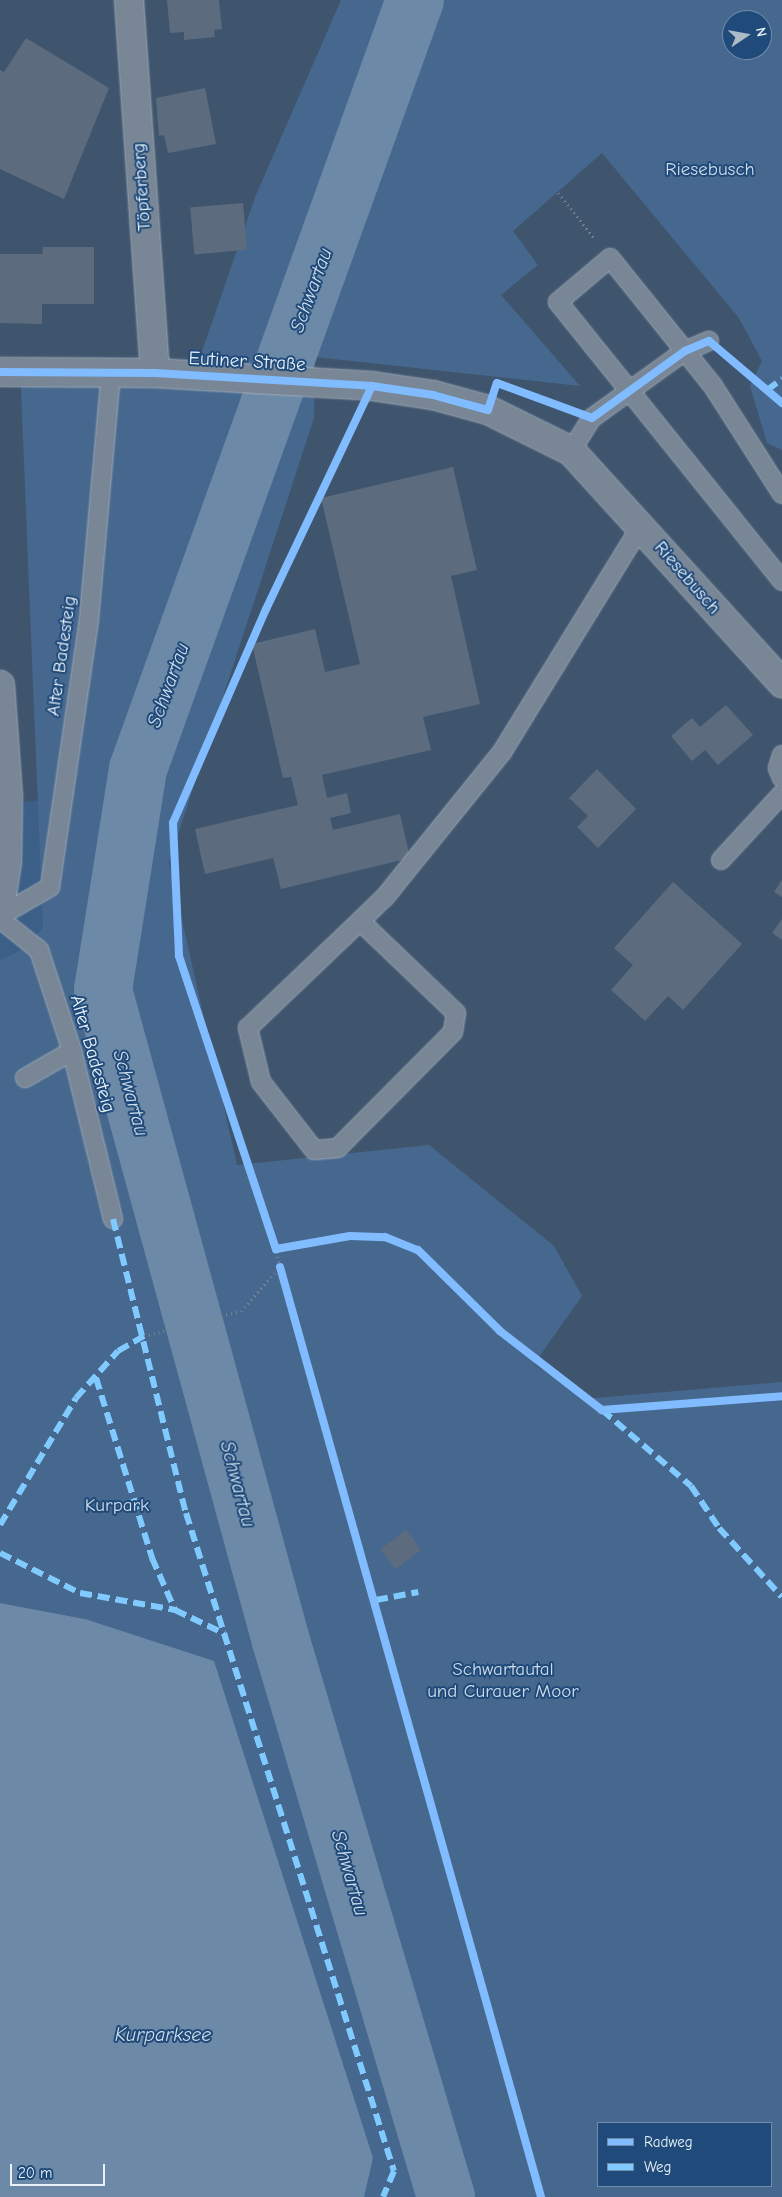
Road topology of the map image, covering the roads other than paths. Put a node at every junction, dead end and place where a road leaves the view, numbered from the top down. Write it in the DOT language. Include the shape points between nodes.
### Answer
graph roads {
  1 [pos="129,0"];
  2 [pos="709,341"];
  3 [pos="685,351"];
  4 [pos="0,372"];
  5 [pos="111,372"];
  6 [pos="155,373"];
  7 [pos="627,392"];
  8 [pos="571,451"];
  9 [pos="782,494"];
  10 [pos="641,526"];
  11 [pos="782,581"];
  12 [pos="782,684"];
  13 [pos="0,685"];
  14 [pos="782,755"];
  15 [pos="782,778"];
  16 [pos="782,794"];
  17 [pos="4,816"];
  18 [pos="721,860"];
  19 [pos="0,906"];
  20 [pos="0,917"];
  21 [pos="360,921"];
  22 [pos="72,1051"];
  23 [pos="26,1078"];
  24 [pos="113,1219"];
  1 -- 6 [label="main road, Töpferberg"];
  2 -- 3 [label="lane"];
  3 -- 7 [label="lane"];
  3 -- 7 [label="lane" via="610,258 558,302"];
  3 -- 9 [label="lane" via="713,386"];
  4 -- 5 [label="main road, Eutiner Straße"];
  5 -- 6 [label="main road, Eutiner Straße"];
  5 -- 20 [label="lane, Alter Badesteig" via="89,619 50,887"];
  6 -- 8 [label="main road, Eutiner Straße" via="433,395 488,410"];
  7 -- 8 [label="lane" via="592,418"];
  7 -- 11 [label="lane"];
  8 -- 10 [label="main road, Riesebusch"];
  10 -- 12 [label="main road, Riesebusch"];
  10 -- 21 [label="lane" via="502,752 385,897"];
  13 -- 17 [label="main road"];
  14 -- 15 [label="lane" via="778,768"];
  16 -- 18 [label="lane"];
  17 -- 19 [label="main road"];
  20 -- 22 [label="lane, Alter Badesteig" via="39,950"];
  21 -- 21 [label="lane" via="248,1028 261,1082 314,1150 338,1148 453,1032 456,1013"];
  22 -- 23 [label="lane"];
  22 -- 24 [label="lane, Alter Badesteig"];
}
